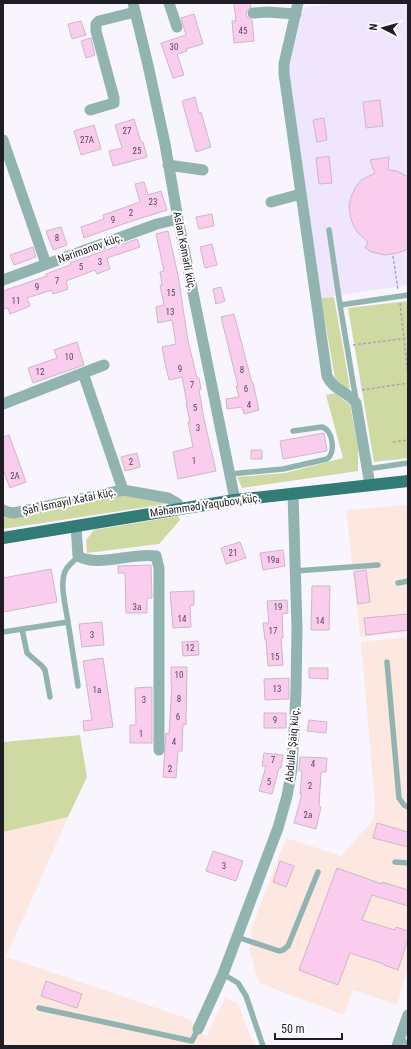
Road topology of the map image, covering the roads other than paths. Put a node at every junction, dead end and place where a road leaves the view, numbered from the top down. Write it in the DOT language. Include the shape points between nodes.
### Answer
graph roads {
  1 [pos="169,3"];
  2 [pos="298,3"];
  3 [pos="134,8"];
  4 [pos="253,13"];
  5 [pos="296,14"];
  6 [pos="177,27"];
  7 [pos="90,110"];
  8 [pos="3,140"];
  9 [pos="168,165"];
  10 [pos="203,170"];
  11 [pos="301,194"];
  12 [pos="271,202"];
  13 [pos="178,219"];
  14 [pos="329,230"];
  15 [pos="46,264"];
  16 [pos="3,280"];
  17 [pos="408,296"];
  18 [pos="340,305"];
  19 [pos="104,365"];
  20 [pos="83,373"];
  21 [pos="356,402"];
  22 [pos="3,404"];
  23 [pos="293,431"];
  24 [pos="408,463"];
  25 [pos="367,469"];
  26 [pos="230,474"];
  27 [pos="408,481"];
  28 [pos="370,485"];
  29 [pos="123,490"];
  30 [pos="294,493"];
  31 [pos="235,500"];
  32 [pos="178,509"];
  33 [pos="3,510"];
  34 [pos="76,526"];
  35 [pos="3,538"];
  36 [pos="78,556"];
  37 [pos="378,565"];
  38 [pos="295,571"];
  39 [pos="408,581"];
  40 [pos="398,583"];
  41 [pos="68,622"];
  42 [pos="22,629"];
  43 [pos="3,632"];
  44 [pos="387,662"];
  45 [pos="78,686"];
  46 [pos="50,697"];
  47 [pos="159,750"];
  48 [pos="408,807"];
  49 [pos="395,862"];
  50 [pos="408,863"];
  51 [pos="318,872"];
  52 [pos="237,937"];
  53 [pos="224,974"];
  54 [pos="40,1008"];
  55 [pos="408,1015"];
  56 [pos="198,1029"];
  57 [pos="402,1043"];
  58 [pos="191,1044"];
  59 [pos="262,1046"];
  1 -- 6 [label="street"];
  2 -- 5 [label="street"];
  3 -- 7 [label="street" via="96,24 114,103"];
  3 -- 9 [label="street, Aslan Kəmərli küç."];
  4 -- 5 [label="street"];
  5 -- 11 [label="street" via="284,74"];
  8 -- 15 [label="street"];
  9 -- 10 [label="street"];
  9 -- 13 [label="street, Aslan Kəmərli küç."];
  11 -- 12 [label="street"];
  11 -- 21 [label="street" via="327,376"];
  13 -- 15 [label="street, Nərimanov küç." via="157,224"];
  13 -- 26 [label="street, Aslan Kəmərli küç."];
  14 -- 18 [label="lane"];
  15 -- 16 [label="street, Nərimanov küç."];
  17 -- 18 [label="lane"];
  18 -- 21 [label="lane"];
  19 -- 20 [label="street"];
  20 -- 22 [label="street"];
  20 -- 29 [label="street"];
  21 -- 25 [label="street"];
  23 -- 26 [label="lane" via="326,428 332,446 331,456 282,468"];
  24 -- 25 [label="lane"];
  25 -- 28 [label="street"];
  26 -- 31 [label="street, Aslan Kəmərli küç."];
  27 -- 28 [label="main road, Məhəmməd Yaqubov küç."];
  28 -- 30 [label="main road, Məhəmməd Yaqubov küç."];
  29 -- 32 [label="street, Şah İsmayıl Xətai küç." via="168,498 177,503"];
  29 -- 33 [label="street, Şah İsmayıl Xətai küç." via="14,513"];
  30 -- 31 [label="main road, Məhəmməd Yaqubov küç."];
  30 -- 38 [label="street, Abdulla Şaiq küç."];
  31 -- 32 [label="main road, Məhəmməd Yaqubov küç."];
  32 -- 34 [label="main road, Məhəmməd Yaqubov küç."];
  34 -- 35 [label="main road, Məhəmməd Yaqubov küç."];
  34 -- 36 [label="street"];
  36 -- 41 [label="lane" via="63,575"];
  36 -- 47 [label="street" via="93,560 148,555 156,556 158,560"];
  37 -- 38 [label="lane"];
  38 -- 52 [label="street, Abdulla Şaiq küç." via="296,692 292,769 278,828"];
  39 -- 40 [label="lane"];
  41 -- 42 [label="lane"];
  41 -- 45 [label="lane"];
  42 -- 43 [label="lane"];
  42 -- 46 [label="lane" via="26,653 45,670"];
  44 -- 48 [label="lane" via="399,798"];
  49 -- 50 [label="lane"];
  51 -- 52 [label="lane" via="288,946 279,951"];
  52 -- 53 [label="street, Abdulla Şaiq küç."];
  53 -- 56 [label="street, Abdulla Şaiq küç."];
  53 -- 59 [label="lane" via="238,984 246,996"];
  54 -- 58 [label="lane"];
  55 -- 57 [label="street"];
  56 -- 58 [label="lane"];
}
